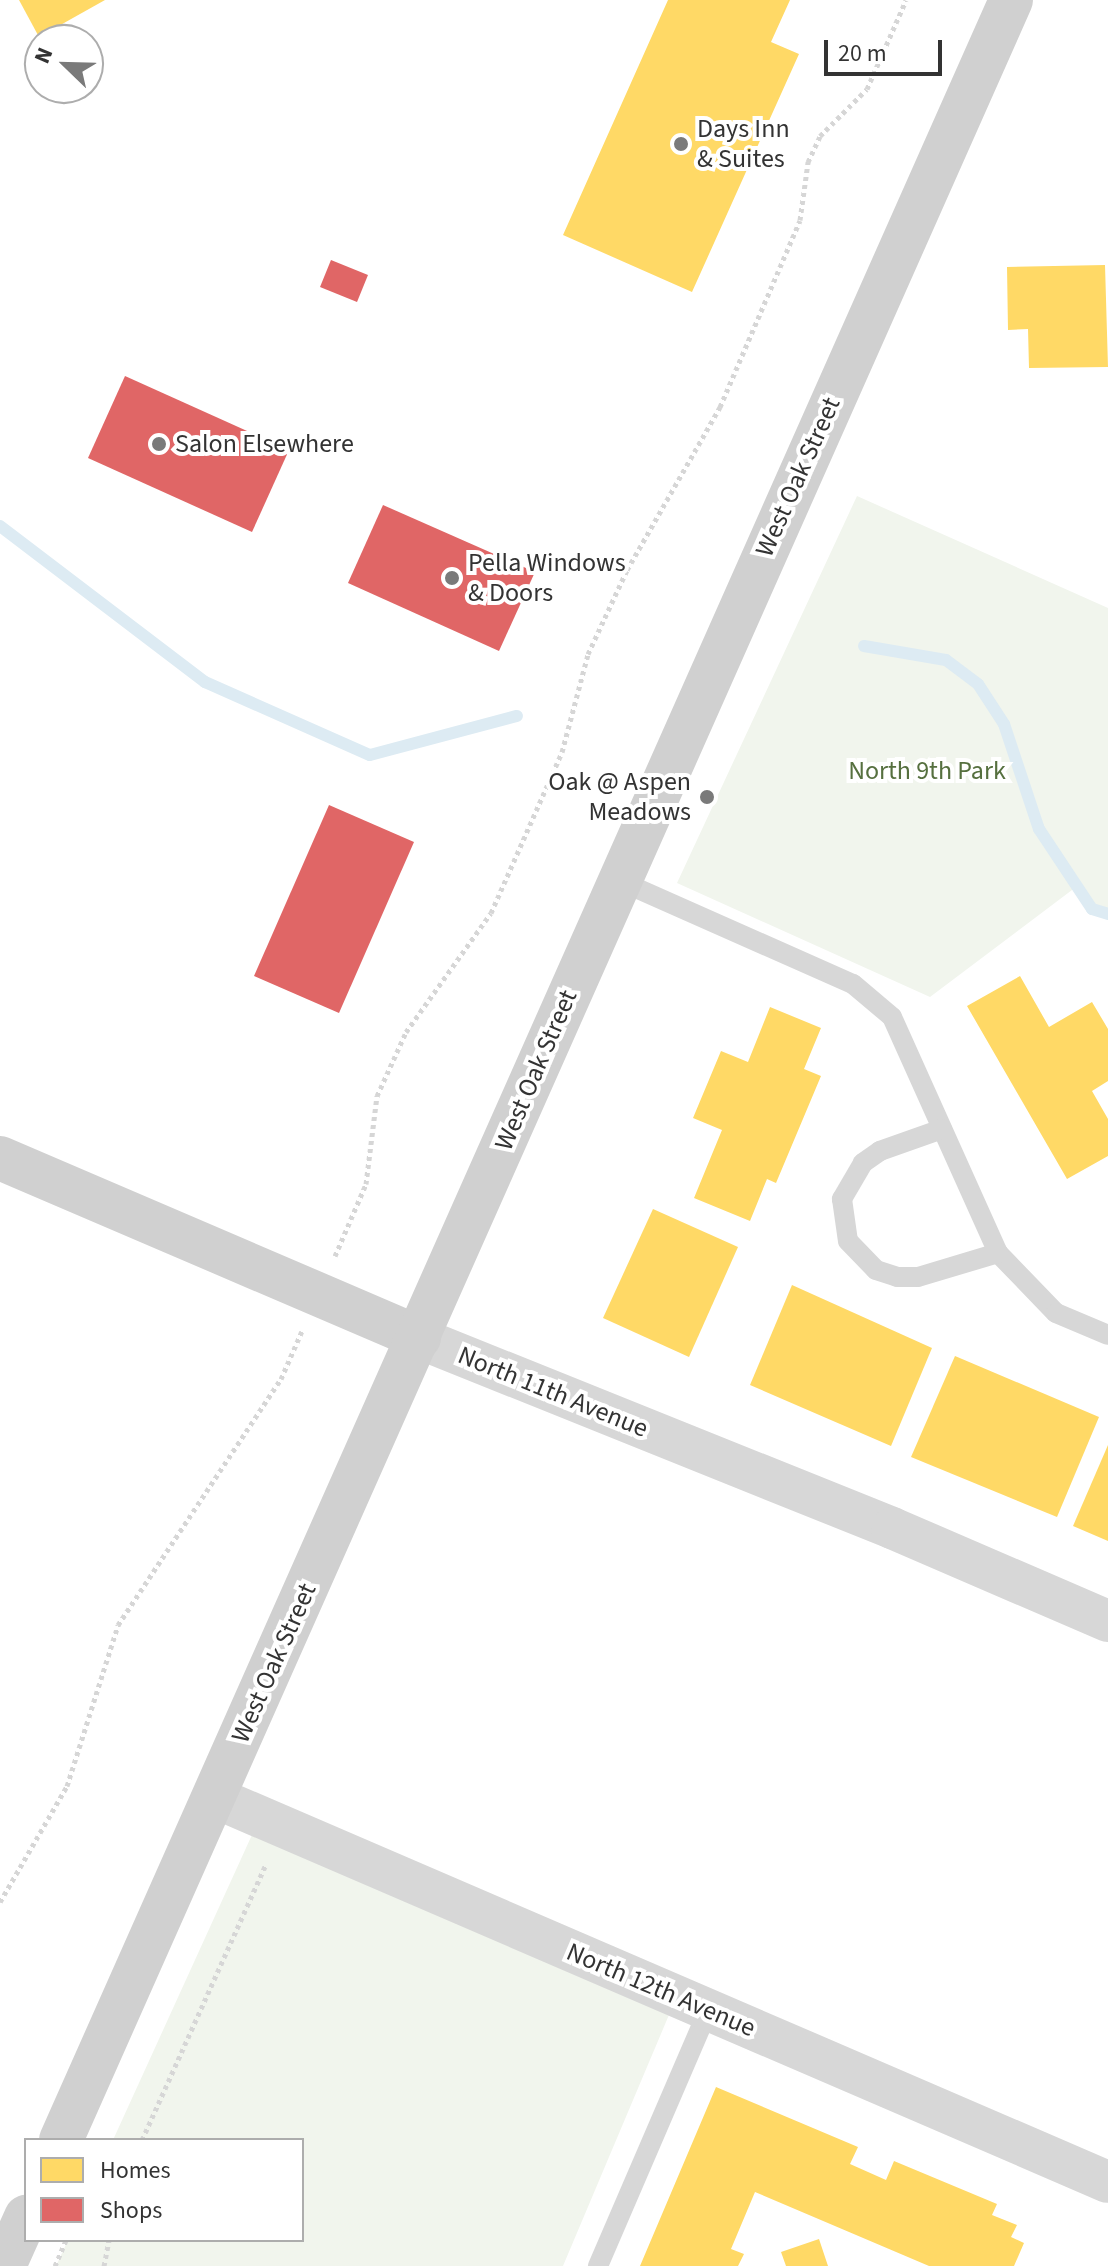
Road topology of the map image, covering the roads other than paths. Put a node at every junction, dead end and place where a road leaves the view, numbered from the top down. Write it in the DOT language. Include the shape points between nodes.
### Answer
graph roads {
  1 [pos="1011,0"];
  2 [pos="618,880"];
  3 [pos="942,1129"];
  4 [pos="0,1158"];
  5 [pos="998,1253"];
  6 [pos="1108,1335"];
  7 [pos="419,1338"];
  8 [pos="1108,1621"];
  9 [pos="214,1797"];
  10 [pos="708,2010"];
  11 [pos="62,2138"];
  12 [pos="1108,2182"];
  13 [pos="24,2221"];
  14 [pos="4,2266"];
  15 [pos="598,2266"];
  1 -- 2 [label="main road, West Oak Street"];
  2 -- 3 [label="lane" via="853,984 892,1017"];
  2 -- 7 [label="main road, West Oak Street"];
  3 -- 5 [label="lane"];
  3 -- 5 [label="lane" via="880,1151 863,1163 842,1199 848,1241 876,1270 897,1277 918,1277"];
  4 -- 7 [label="main road, North 11th Avenue"];
  5 -- 6 [label="lane" via="1056,1313"];
  7 -- 8 [label="street, North 11th Avenue"];
  7 -- 9 [label="main road, West Oak Street"];
  9 -- 10 [label="street, North 12th Avenue"];
  9 -- 11 [label="main road, West Oak Street"];
  10 -- 12 [label="street, North 12th Avenue"];
  10 -- 15 [label="lane"];
  13 -- 14 [label="main road"];
}
